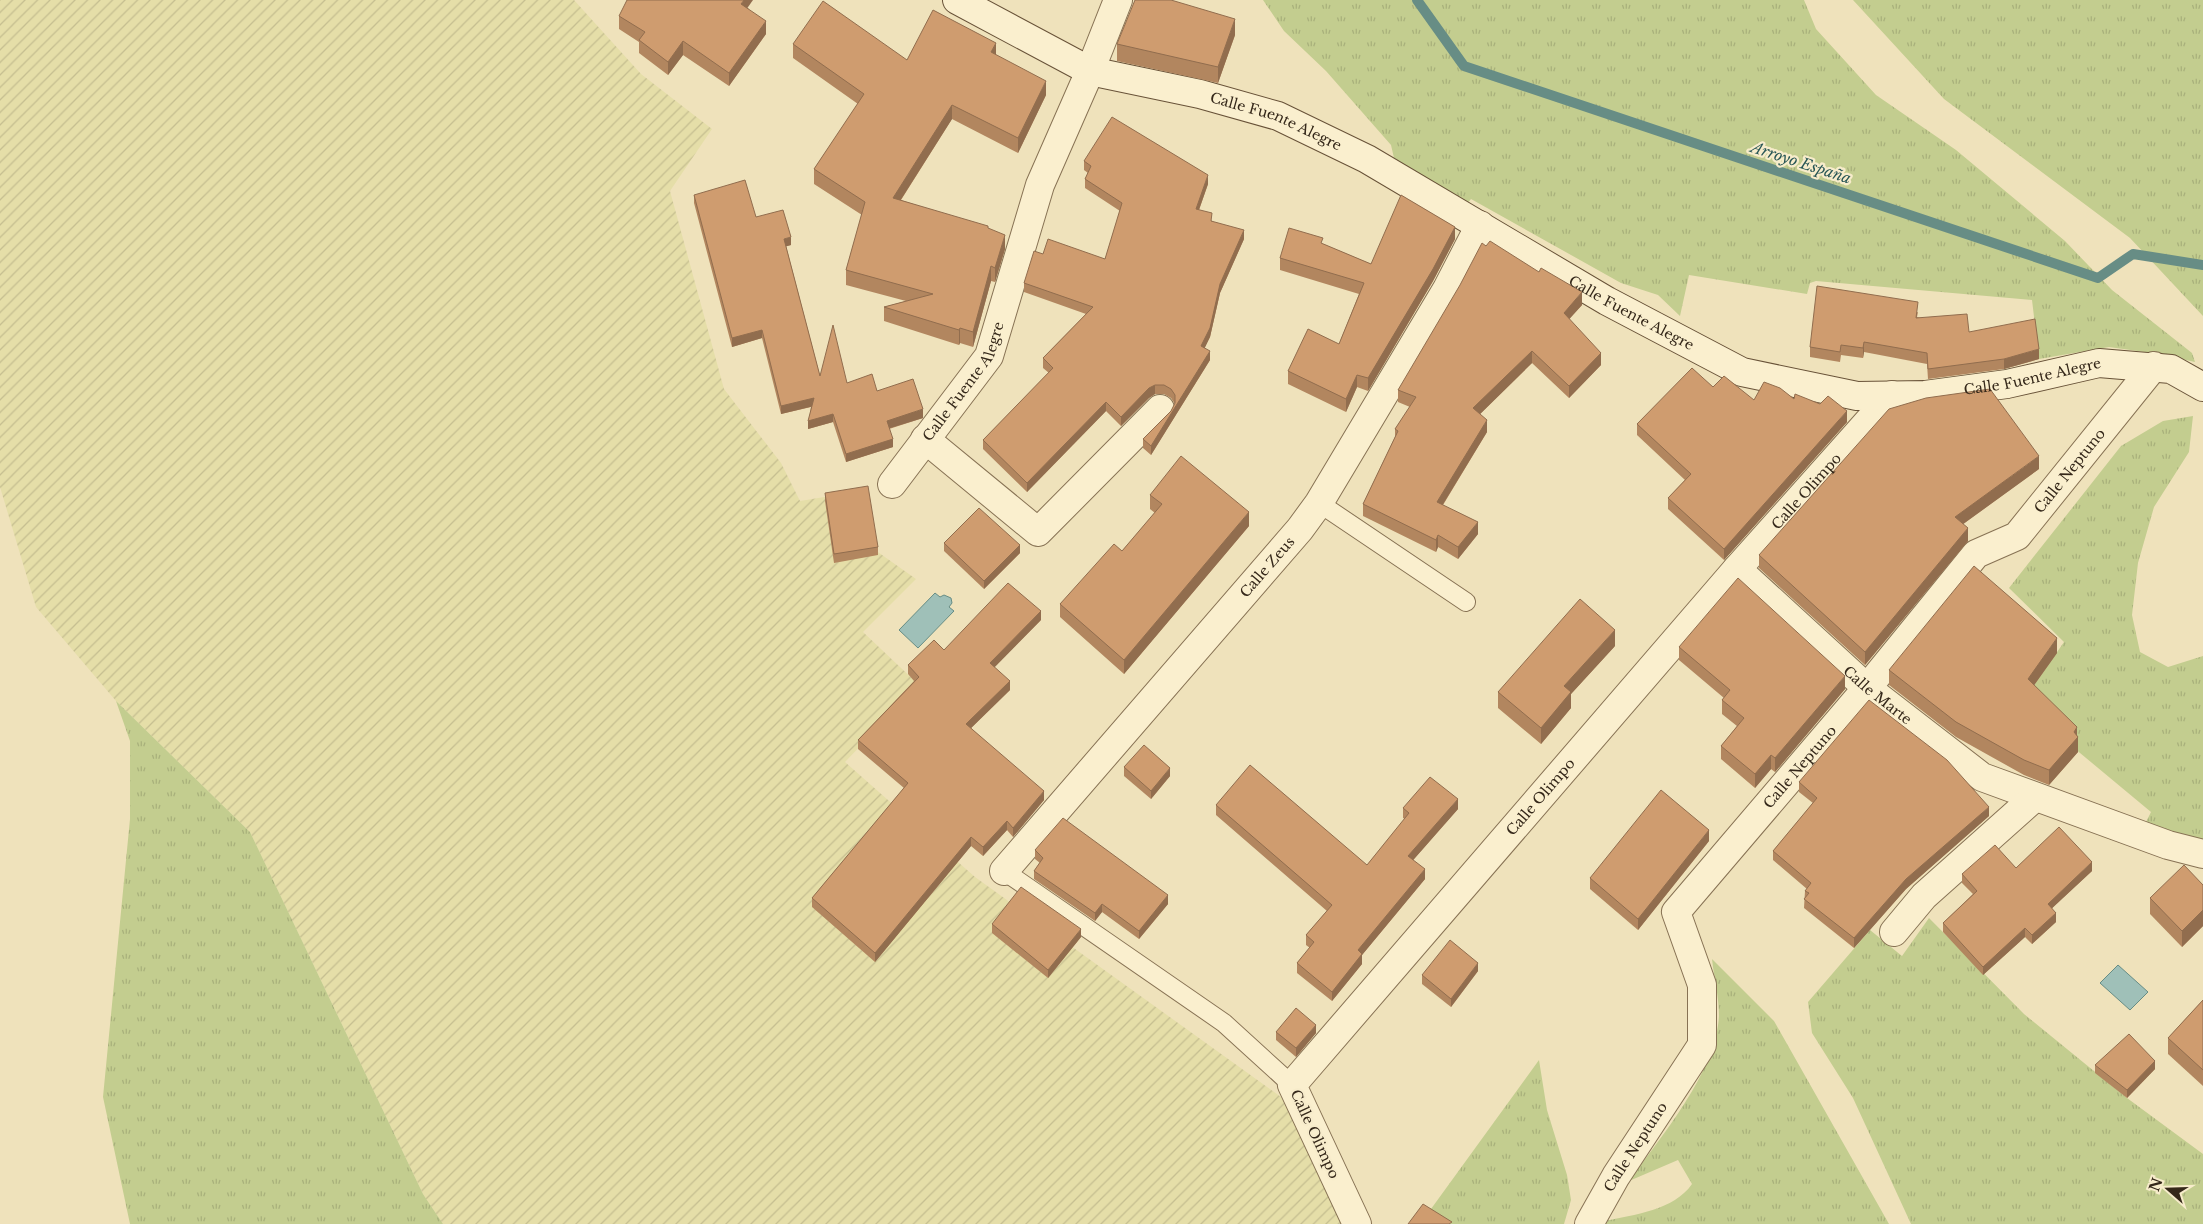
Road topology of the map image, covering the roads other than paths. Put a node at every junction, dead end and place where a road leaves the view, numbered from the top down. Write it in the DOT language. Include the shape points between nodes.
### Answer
graph roads {
  1 [pos="957,0"];
  2 [pos="1118,0"];
  3 [pos="1090,72"];
  4 [pos="1480,225"];
  5 [pos="2154,366"];
  6 [pos="2203,387"];
  7 [pos="1892,395"];
  8 [pos="1160,409"];
  9 [pos="925,440"];
  10 [pos="892,484"];
  11 [pos="1320,502"];
  12 [pos="1737,569"];
  13 [pos="1466,602"];
  14 [pos="1867,688"];
  15 [pos="2035,797"];
  16 [pos="2203,854"];
  17 [pos="1004,871"];
  18 [pos="1894,932"];
  19 [pos="1292,1085"];
  20 [pos="1357,1224"];
  21 [pos="1589,1224"];
  1 -- 3 [label="street, Calle Fuente Alegre"];
  2 -- 3 [label="street, Calle Fuente Alegre"];
  3 -- 4 [label="street, Calle Fuente Alegre" via="1200,94 1278,116 1367,159"];
  3 -- 9 [label="street, Calle Fuente Alegre" via="1040,185 988,356"];
  4 -- 7 [label="street, Calle Fuente Alegre" via="1607,300 1742,372 1857,396"];
  4 -- 11 [label="street, Calle Zeus" via="1447,289"];
  5 -- 6 [label="street, Calle Fuente Alegre" via="2171,369"];
  5 -- 7 [label="street, Calle Fuente Alegre" via="2099,363 2007,384 1925,395"];
  5 -- 14 [label="street, Calle Neptuno" via="2017,536 1976,554"];
  7 -- 12 [label="street, Calle Olimpo"];
  8 -- 9 [label="street" via="1038,532"];
  9 -- 10 [label="street, Calle Fuente Alegre"];
  11 -- 13 [label="lane"];
  11 -- 17 [label="street, Calle Zeus"];
  12 -- 14 [label="street, Calle Marte"];
  12 -- 19 [label="street, Calle Olimpo"];
  14 -- 15 [label="street, Calle Marte" via="1982,778"];
  14 -- 21 [label="street, Calle Neptuno" via="1676,912 1702,985 1702,1045 1616,1176"];
  15 -- 16 [label="street, Calle Marte" via="2168,845"];
  15 -- 18 [label="street" via="1924,896"];
  17 -- 19 [label="lane" via="1224,1023"];
  19 -- 20 [label="street, Calle Olimpo"];
}
